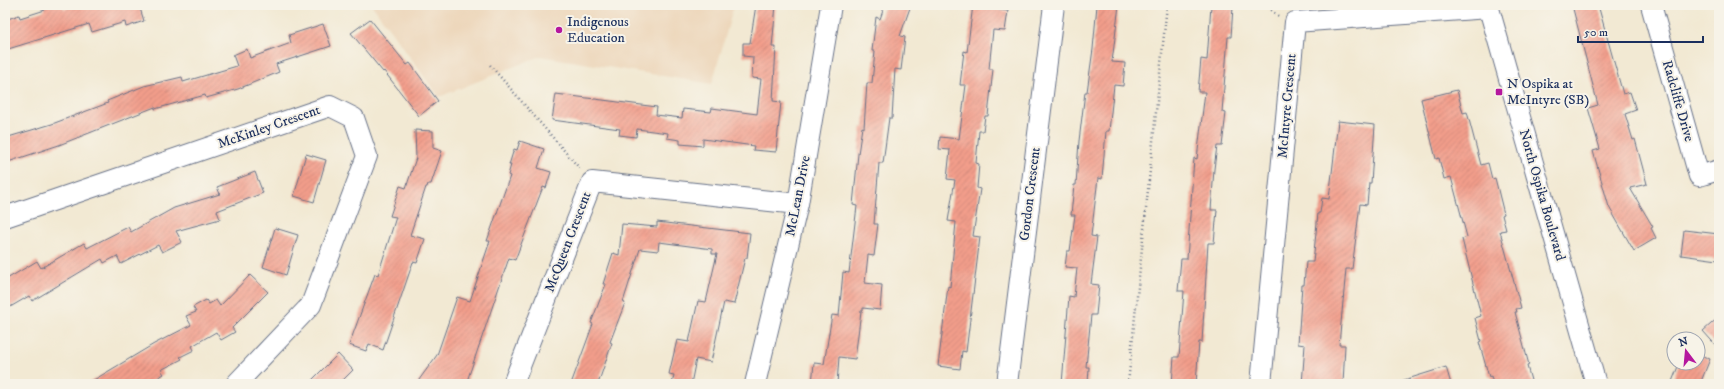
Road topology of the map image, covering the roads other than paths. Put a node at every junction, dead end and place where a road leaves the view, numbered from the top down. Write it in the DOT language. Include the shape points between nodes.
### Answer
graph roads {
  1 [pos="831,5"];
  2 [pos="1054,5"];
  3 [pos="1651,5"];
  4 [pos="1488,6"];
  5 [pos="1719,170"];
  6 [pos="798,204"];
  7 [pos="5,217"];
  8 [pos="236,384"];
  9 [pos="513,384"];
  10 [pos="755,384"];
  11 [pos="1007,384"];
  12 [pos="1261,384"];
  13 [pos="1596,384"];
  1 -- 6 [label="street, McLean Drive"];
  2 -- 11 [label="street, Gordon Crescent"];
  3 -- 5 [label="street, Radcliffe Drive" via="1699,176"];
  4 -- 12 [label="street, McIntyre Crescent" via="1295,22"];
  4 -- 13 [label="street, North Ospika Boulevard"];
  6 -- 9 [label="street, McQueen Crescent" via="592,182"];
  6 -- 10 [label="street, McLean Drive"];
  7 -- 8 [label="street, McKinley Crescent" via="330,106 354,118 367,156 311,305"];
}
